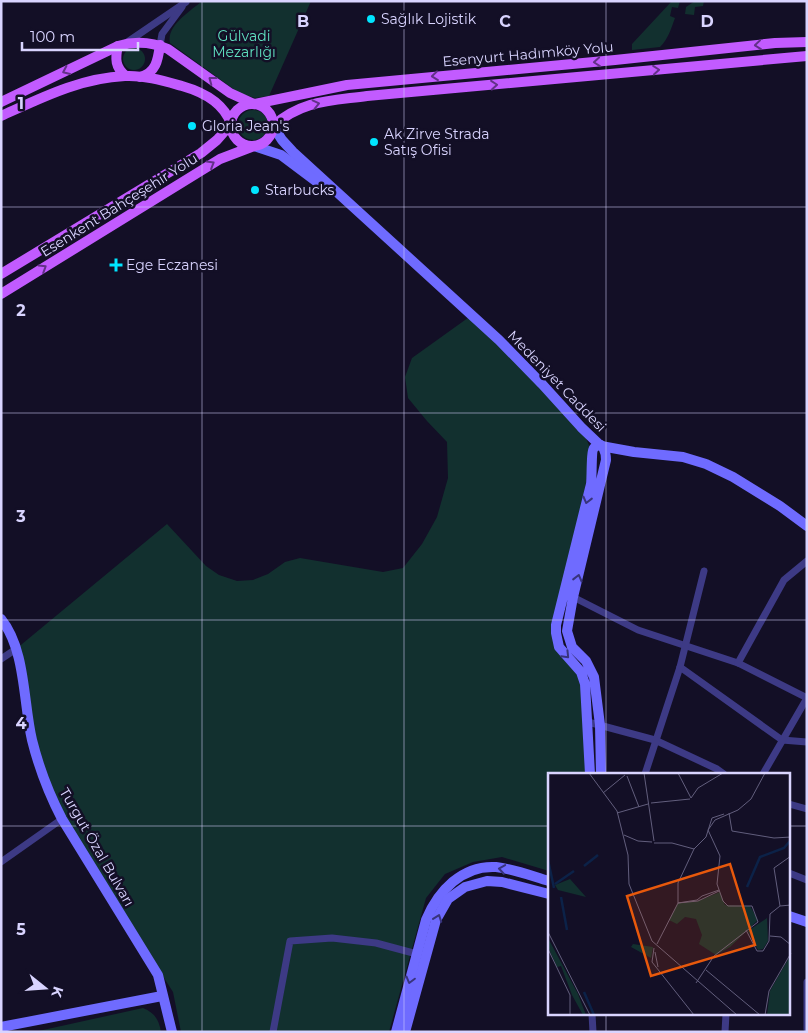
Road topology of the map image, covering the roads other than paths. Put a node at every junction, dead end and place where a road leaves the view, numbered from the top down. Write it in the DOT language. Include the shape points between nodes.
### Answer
graph roads {
  1 [pos="186,2"];
  2 [pos="807,42"];
  3 [pos="121,45"];
  4 [pos="160,45"];
  5 [pos="807,56"];
  6 [pos="126,76"];
  7 [pos="140,77"];
  8 [pos="1,102"];
  9 [pos="254,104"];
  10 [pos="1,116"];
  11 [pos="231,124"];
  12 [pos="273,126"];
  13 [pos="254,146"];
  14 [pos="371,224"];
  15 [pos="1,274"];
  16 [pos="1,294"];
  17 [pos="601,446"];
  18 [pos="807,526"];
  19 [pos="807,561"];
  20 [pos="704,571"];
  21 [pos="563,592"];
  22 [pos="573,597"];
  23 [pos="1,619"];
  24 [pos="686,645"];
  25 [pos="16,649"];
  26 [pos="1,659"];
  27 [pos="738,663"];
  28 [pos="680,667"];
  29 [pos="807,698"];
  30 [pos="588,722"];
  31 [pos="600,726"];
  32 [pos="656,740"];
  33 [pos="782,740"];
  34 [pos="807,742"];
  35 [pos="590,773"];
  36 [pos="601,773"];
  37 [pos="645,773"];
  38 [pos="722,773"];
  39 [pos="764,773"];
  40 [pos="790,804"];
  41 [pos="807,809"];
  42 [pos="62,819"];
  43 [pos="1,862"];
  44 [pos="790,873"];
  45 [pos="807,880"];
  46 [pos="548,881"];
  47 [pos="548,894"];
  48 [pos="790,916"];
  49 [pos="807,922"];
  50 [pos="417,954"];
  51 [pos="807,982"];
  52 [pos="162,996"];
  53 [pos="592,1016"];
  54 [pos="726,1016"];
  55 [pos="1,1027"];
  56 [pos="807,1029"];
  57 [pos="166,1032"];
  58 [pos="172,1032"];
  59 [pos="273,1032"];
  60 [pos="396,1032"];
  61 [pos="405,1032"];
  62 [pos="593,1032"];
  63 [pos="725,1032"];
  1 -- 3 [label="street"];
  1 -- 4 [label="street" via="162,34"];
  2 -- 9 [label="main road, Esenyurt Hadımköy Yolu, one-way" via="347,85"];
  3 -- 4 [label="main road" via="139,42"];
  3 -- 6 [label="main road" via="117,65"];
  3 -- 8 [label="main road, one-way"];
  4 -- 7 [label="main road" via="155,67"];
  9 -- 4 [label="main road, one-way" via="230,93"];
  12 -- 5 [label="main road, Esenyurt Hadımköy Yolu, one-way" via="286,115 319,102"];
  6 -- 7 [label="main road"];
  6 -- 10 [label="main road" via="78,84"];
  7 -- 11 [label="main road" via="186,87 202,94 222,107"];
  9 -- 11 [label="main road" via="236,112"];
  9 -- 12 [label="main road" via="270,114"];
  11 -- 13 [label="main road" via="240,143"];
  11 -- 15 [label="main road, Esenkent Bahçeşehir Yolu" via="201,153"];
  12 -- 13 [label="main road" via="269,138"];
  12 -- 14 [label="street" via="293,152"];
  13 -- 14 [label="street" via="281,155"];
  16 -- 13 [label="main road, Esenkent Bahçeşehir Yolu, one-way" via="220,159"];
  14 -- 17 [label="street, Medeniyet Caddesi" via="499,340"];
  17 -- 18 [label="street, Medeniyet Caddesi" via="683,457 706,464 764,496"];
  17 -- 21 [label="street, one-way" via="592,452 591,484"];
  22 -- 17 [label="street, one-way" via="606,460 606,451"];
  19 -- 27 [label="street" via="784,580"];
  20 -- 24 [label="street"];
  21 -- 22 [label="street"];
  21 -- 30 [label="street, one-way" via="556,625 557,642 581,672"];
  22 -- 24 [label="street" via="638,630"];
  22 -- 31 [label="street" via="567,630 572,647 592,669"];
  23 -- 25 [label="street, Turgut Özal Bulvarı"];
  24 -- 27 [label="street"];
  24 -- 28 [label="street"];
  25 -- 26 [label="street"];
  25 -- 42 [label="street, Turgut Özal Bulvarı" via="32,740"];
  27 -- 29 [label="street"];
  28 -- 32 [label="street"];
  28 -- 33 [label="street"];
  29 -- 33 [label="street"];
  30 -- 31 [label="street"];
  30 -- 35 [label="street"];
  31 -- 32 [label="street"];
  31 -- 36 [label="street"];
  32 -- 37 [label="street"];
  32 -- 38 [label="street"];
  33 -- 34 [label="street"];
  33 -- 39 [label="street"];
  40 -- 41 [label="street"];
  42 -- 43 [label="street"];
  42 -- 52 [label="street, Turgut Özal Bulvarı" via="158,975"];
  44 -- 45 [label="street"];
  46 -- 50 [label="street, one-way" via="495,867 465,874 447,886 433,904"];
  61 -- 47 [label="street, one-way" via="436,920 448,899 465,887 487,880"];
  48 -- 49 [label="street"];
  50 -- 59 [label="street" via="376,943 332,938 290,941"];
  50 -- 60 [label="street, one-way"];
  51 -- 56 [label="street"];
  52 -- 55 [label="street"];
  52 -- 57 [label="street, Turgut Özal Bulvarı"];
  52 -- 58 [label="street, Turgut Özal Bulvarı"];
  53 -- 62 [label="street"];
  54 -- 63 [label="street"];
}
